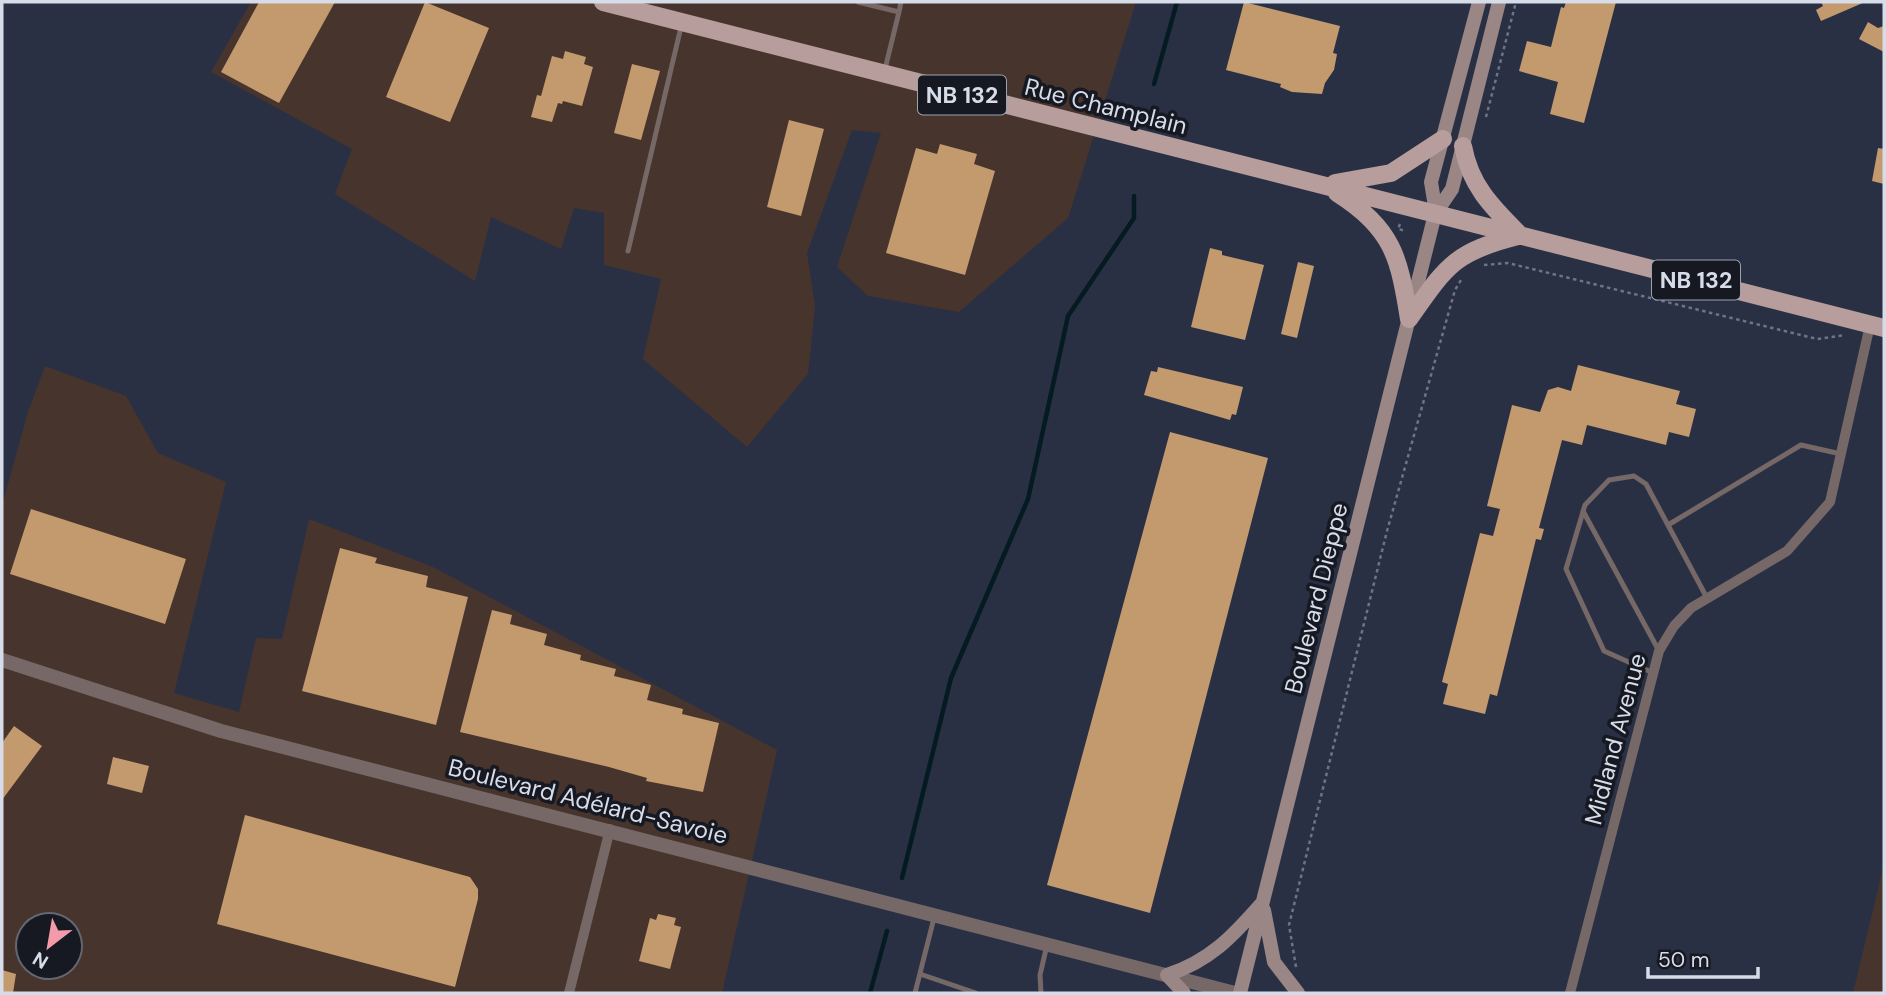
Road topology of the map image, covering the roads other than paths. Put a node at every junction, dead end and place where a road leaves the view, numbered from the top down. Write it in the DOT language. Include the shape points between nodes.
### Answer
graph roads {
  1 [pos="858,2"];
  2 [pos="901,2"];
  3 [pos="1479,2"];
  4 [pos="1499,2"];
  5 [pos="611,3"];
  6 [pos="899,12"];
  7 [pos="682,24"];
  8 [pos="884,75"];
  9 [pos="1443,139"];
  10 [pos="1463,146"];
  11 [pos="1322,184"];
  12 [pos="1436,213"];
  13 [pos="1521,236"];
  14 [pos="628,251"];
  15 [pos="1409,319"];
  16 [pos="1877,327"];
  17 [pos="1843,455"];
  18 [pos="1584,511"];
  19 [pos="1668,526"];
  20 [pos="1707,598"];
  21 [pos="1659,651"];
  22 [pos="2,660"];
  23 [pos="1651,672"];
  24 [pos="610,830"];
  25 [pos="1263,902"];
  26 [pos="935,915"];
  27 [pos="1047,944"];
  28 [pos="920,974"];
  29 [pos="1167,975"];
  30 [pos="569,993"];
  31 [pos="915,993"];
  32 [pos="976,993"];
  33 [pos="1041,993"];
  34 [pos="1184,993"];
  35 [pos="1234,993"];
  36 [pos="1240,993"];
  37 [pos="1298,993"];
  38 [pos="1570,993"];
  1 -- 6 [label="lane"];
  2 -- 6 [label="lane"];
  3 -- 9 [label="main road, Boulevard Dieppe"];
  4 -- 10 [label="main road, Boulevard Dieppe"];
  5 -- 7 [label="main road, Rue Champlain / NB 132"];
  6 -- 8 [label="lane"];
  7 -- 8 [label="main road, Rue Champlain / NB 132"];
  7 -- 14 [label="lane"];
  8 -- 11 [label="main road, Rue Champlain / NB 132"];
  9 -- 11 [label="main road" via="1391,173"];
  9 -- 12 [label="main road, Boulevard Dieppe" via="1431,182"];
  10 -- 12 [label="main road, Boulevard Dieppe" via="1452,189"];
  10 -- 13 [label="main road" via="1477,188"];
  11 -- 12 [label="main road, Rue Champlain / NB 132"];
  11 -- 15 [label="main road" via="1365,213 1387,236 1401,270"];
  12 -- 13 [label="main road, NB 132"];
  12 -- 15 [label="main road, Boulevard Dieppe"];
  13 -- 15 [label="main road" via="1476,247 1461,256 1438,278"];
  13 -- 16 [label="main road, NB 132"];
  15 -- 25 [label="main road, Boulevard Dieppe"];
  16 -- 17 [label="street, Midland Avenue" via="1857,375"];
  17 -- 19 [label="lane" via="1801,445"];
  17 -- 20 [label="street, Midland Avenue" via="1830,502 1817,520 1787,551"];
  18 -- 19 [label="lane" via="1609,480 1634,476 1646,485"];
  18 -- 21 [label="lane"];
  18 -- 23 [label="lane" via="1566,569 1605,651"];
  19 -- 20 [label="lane"];
  20 -- 21 [label="street, Midland Avenue" via="1690,608"];
  21 -- 23 [label="street, Midland Avenue"];
  22 -- 24 [label="street, Boulevard Adélard-Savoie" via="221,731"];
  23 -- 38 [label="street, Midland Avenue"];
  24 -- 26 [label="street, Boulevard Adélard-Savoie"];
  24 -- 30 [label="street"];
  25 -- 29 [label="main road" via="1217,951"];
  25 -- 36 [label="main road, Boulevard Dieppe"];
  25 -- 37 [label="main road" via="1274,962"];
  26 -- 27 [label="street, Boulevard Adélard-Savoie"];
  26 -- 28 [label="lane"];
  27 -- 29 [label="street, Boulevard Adélard-Savoie"];
  27 -- 33 [label="lane"];
  28 -- 31 [label="lane"];
  28 -- 32 [label="lane"];
  29 -- 34 [label="main road"];
  29 -- 35 [label="street, Boulevard Adélard-Savoie"];
}
